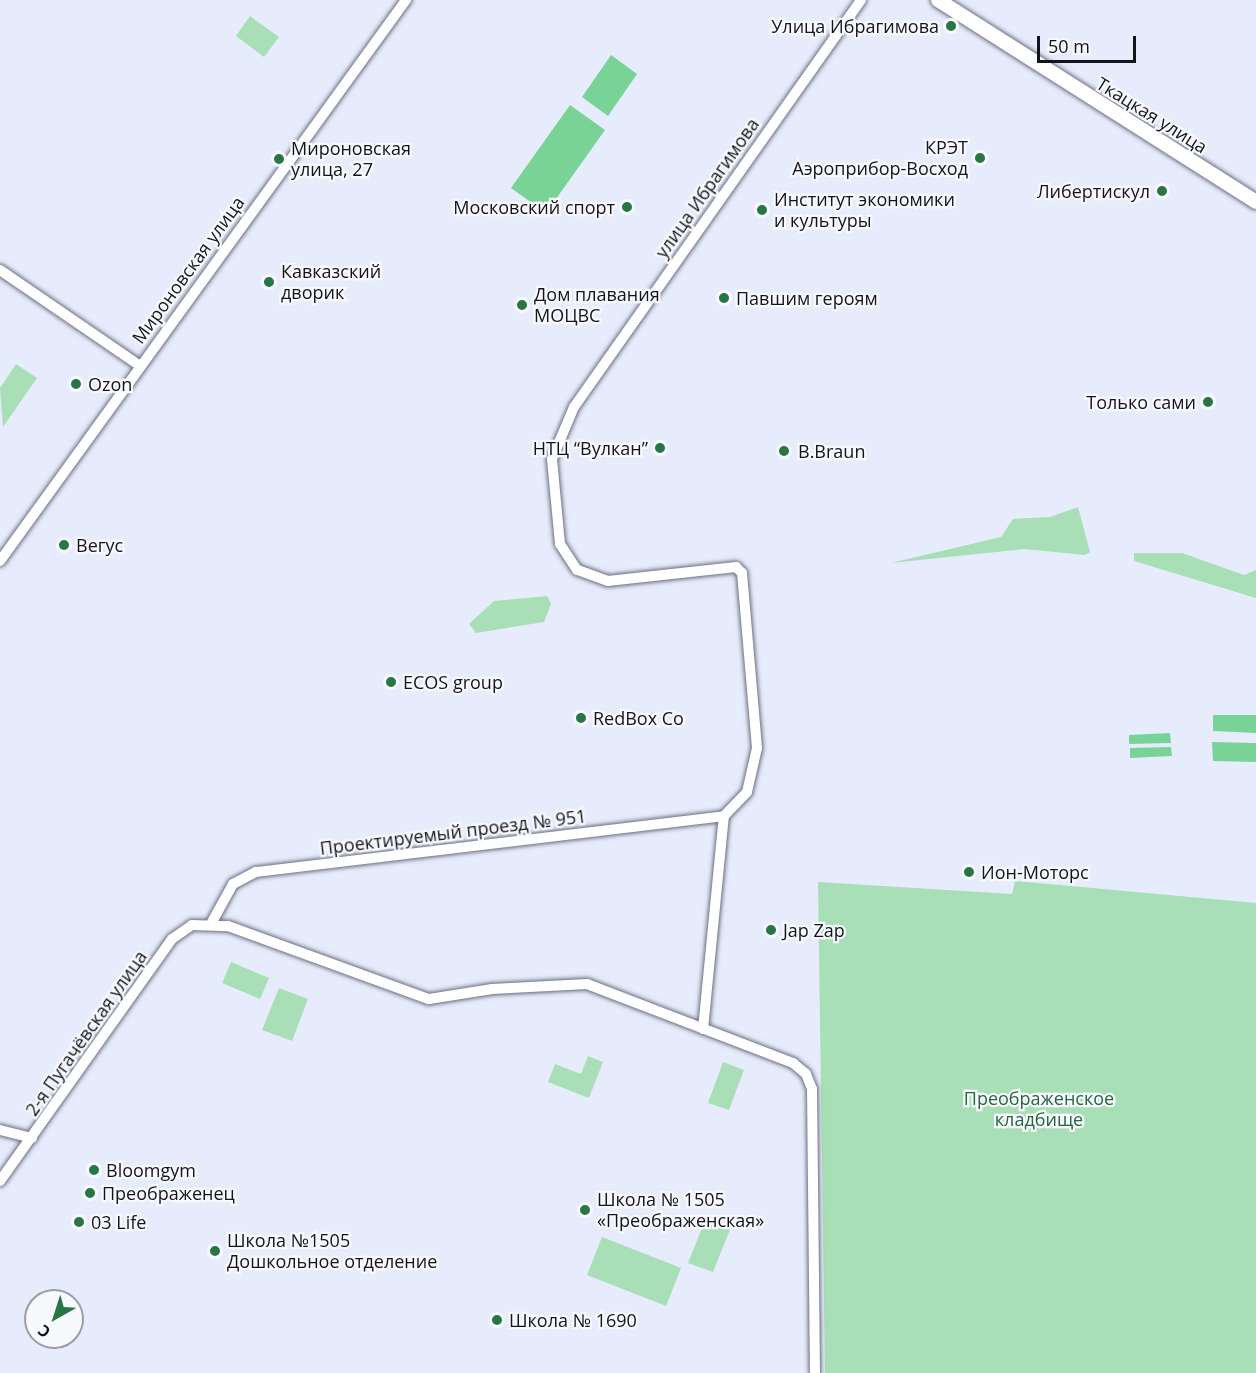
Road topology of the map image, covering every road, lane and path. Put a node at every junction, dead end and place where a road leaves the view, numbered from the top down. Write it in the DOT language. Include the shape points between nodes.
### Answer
graph roads {
  1 [pos="406,0"];
  2 [pos="861,0"];
  3 [pos="938,0"];
  4 [pos="1256,202"];
  5 [pos="0,270"];
  6 [pos="139,365"];
  7 [pos="0,561"];
  8 [pos="724,816"];
  9 [pos="212,922"];
  10 [pos="704,1029"];
  11 [pos="0,1130"];
  12 [pos="32,1138"];
  13 [pos="0,1181"];
  14 [pos="815,1373"];
  1 -- 6 [label="street, Мироновская улица"];
  2 -- 8 [label="street, улица Ибрагимова" via="562,426 552,459 551,491 562,552 577,570 608,581 736,567 742,573 757,748 747,792"];
  3 -- 4 [label="street, Ткацкая улица"];
  5 -- 6 [label="street"];
  6 -- 7 [label="street, Мироновская улица"];
  8 -- 9 [label="street, Проектируемый проезд № 951" via="256,872 233,885"];
  8 -- 10 [label="street"];
  9 -- 10 [label="street" via="429,999 492,989 587,984"];
  9 -- 12 [label="street, 2-я Пугачёвская улица" via="192,926 172,939"];
  10 -- 14 [label="street" via="793,1063 812,1089"];
  11 -- 12 [label="street"];
  12 -- 13 [label="street, 2-я Пугачёвская улица"];
}
